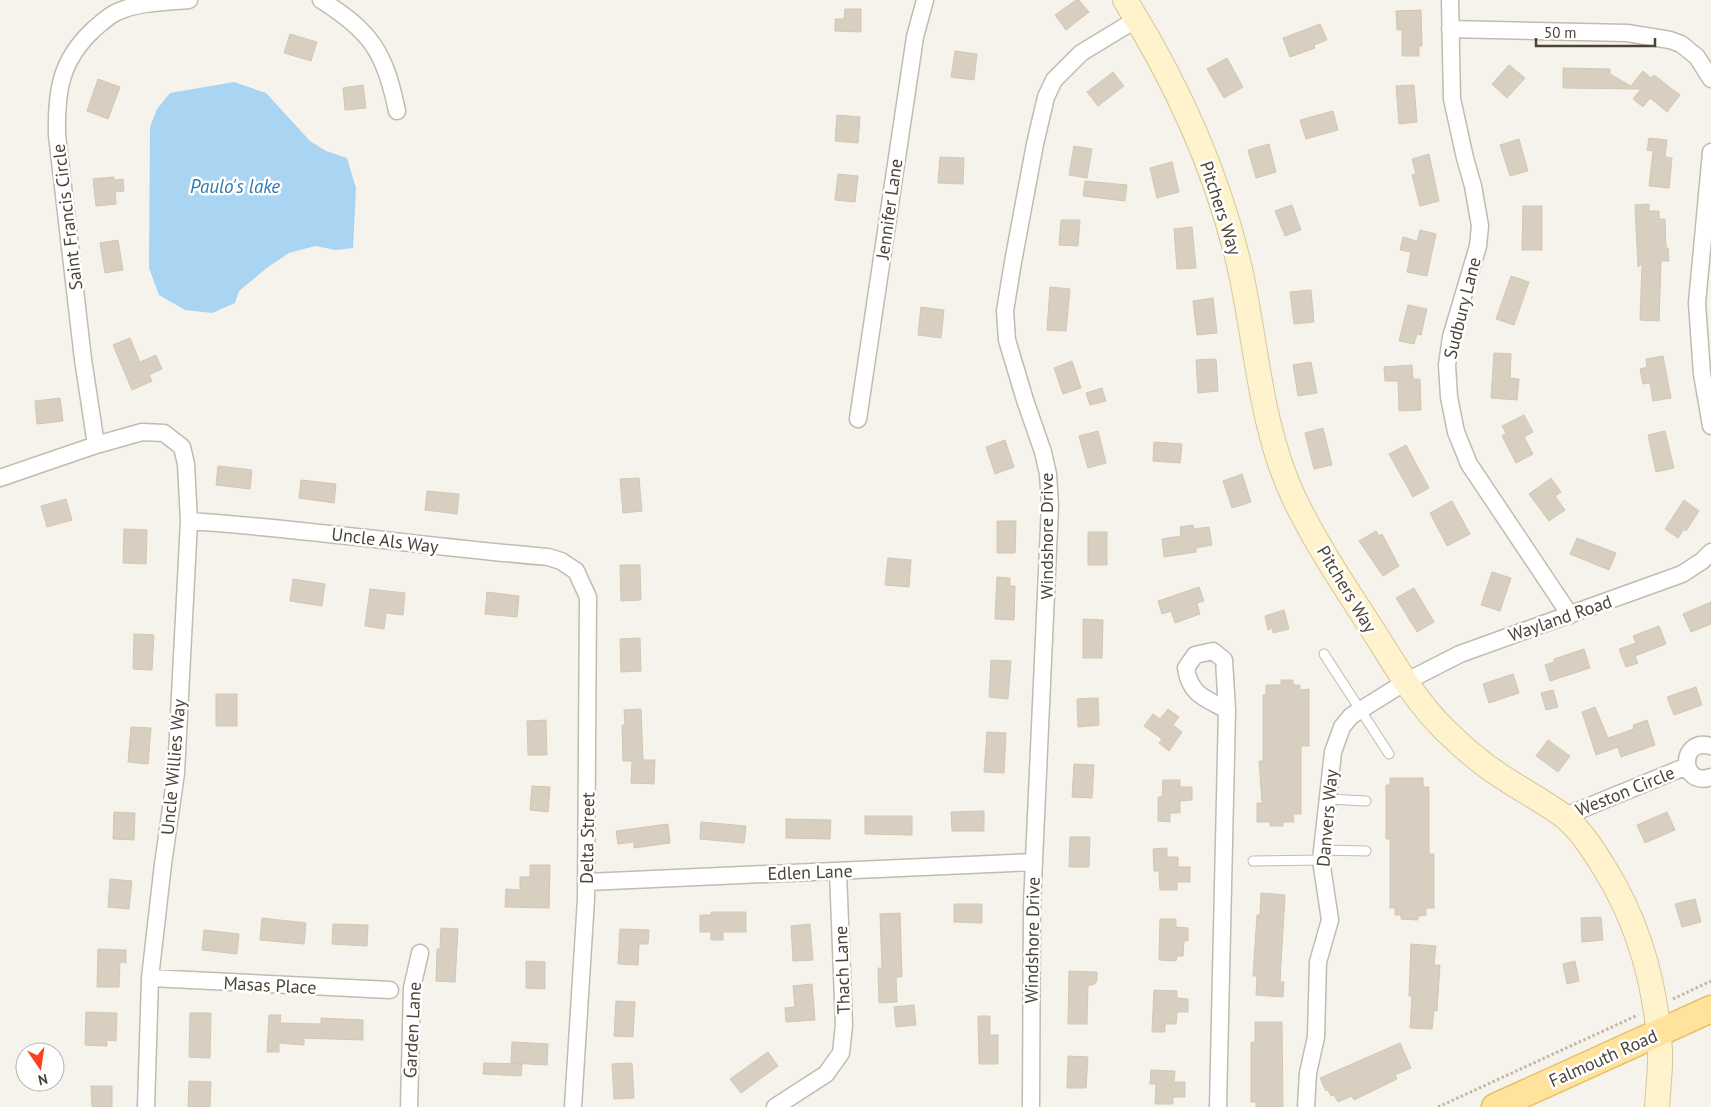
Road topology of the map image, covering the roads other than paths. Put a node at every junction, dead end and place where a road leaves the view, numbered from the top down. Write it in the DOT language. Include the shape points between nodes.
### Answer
graph roads {
  1 [pos="190,0"];
  2 [pos="322,0"];
  3 [pos="925,0"];
  4 [pos="1450,0"];
  5 [pos="135,3"];
  6 [pos="1131,10"];
  7 [pos="1450,29"];
  8 [pos="1711,79"];
  9 [pos="398,111"];
  10 [pos="1711,152"];
  11 [pos="858,419"];
  12 [pos="1711,426"];
  13 [pos="96,445"];
  14 [pos="0,478"];
  15 [pos="189,521"];
  16 [pos="1711,552"];
  17 [pos="576,572"];
  18 [pos="1570,615"];
  19 [pos="1324,654"];
  20 [pos="1407,681"];
  21 [pos="1227,710"];
  22 [pos="1359,711"];
  23 [pos="1711,746"];
  24 [pos="1389,754"];
  25 [pos="1687,766"];
  26 [pos="1711,777"];
  27 [pos="1328,800"];
  28 [pos="1366,802"];
  29 [pos="1563,817"];
  30 [pos="1366,851"];
  31 [pos="1322,855"];
  32 [pos="1253,861"];
  33 [pos="1034,862"];
  34 [pos="838,871"];
  35 [pos="587,882"];
  36 [pos="420,953"];
  37 [pos="150,978"];
  38 [pos="390,990"];
  39 [pos="1711,1009"];
  40 [pos="1658,1034"];
  41 [pos="146,1107"];
  42 [pos="409,1107"];
  43 [pos="573,1107"];
  44 [pos="775,1107"];
  45 [pos="1031,1107"];
  46 [pos="1218,1107"];
  47 [pos="1306,1107"];
  48 [pos="1495,1107"];
  49 [pos="1657,1107"];
  1 -- 5 [label="street, Saint Francis Circle"];
  2 -- 9 [label="street" via="372,41 391,80"];
  3 -- 11 [label="street, Jennifer Lane" via="915,37"];
  4 -- 7 [label="street, Sudbury Lane"];
  5 -- 13 [label="street, Saint Francis Circle" via="118,11 83,40 68,61 58,90 57,135"];
  6 -- 20 [label="main road, Pitchers Way" via="1190,118 1223,208 1242,277 1266,410 1280,466 1335,572"];
  6 -- 33 [label="street, Windshore Drive" via="1061,70 1046,97 1005,311 1007,340 1043,452 1049,484 1050,538"];
  7 -- 8 [label="street" via="1627,33 1664,39 1681,44 1697,57"];
  7 -- 18 [label="street, Sudbury Lane" via="1452,99 1479,211 1480,235 1448,350 1447,378 1452,415 1461,449 1469,464"];
  10 -- 12 [label="street" via="1697,303 1702,374"];
  13 -- 14 [label="street"];
  13 -- 15 [label="street, Uncle Willies Way" via="142,432 166,434 182,447"];
  15 -- 17 [label="street, Uncle Als Way" via="264,526 548,557 561,561"];
  15 -- 37 [label="street, Uncle Willies Way" via="176,773"];
  16 -- 18 [label="street, Wayland Road" via="1682,574"];
  17 -- 35 [label="street, Delta Street" via="588,598"];
  18 -- 20 [label="street, Wayland Road" via="1460,654"];
  19 -- 22 [label="lane"];
  20 -- 22 [label="street, Danvers Way"];
  20 -- 29 [label="main road, Pitchers Way" via="1426,709 1456,740 1491,770"];
  21 -- 46 [label="street"];
  22 -- 24 [label="lane"];
  22 -- 27 [label="street, Danvers Way" via="1342,726 1337,737"];
  23 -- 25 [label="street, Weston Circle" via="1700,745 1691,750"];
  25 -- 26 [label="street, Weston Circle" via="1697,778"];
  25 -- 29 [label="street, Weston Circle"];
  27 -- 28 [label="lane"];
  27 -- 31 [label="street, Danvers Way"];
  29 -- 40 [label="main road, Pitchers Way" via="1589,844 1628,913 1648,971 1657,1009"];
  30 -- 31 [label="lane"];
  31 -- 32 [label="lane"];
  31 -- 47 [label="street, Danvers Way" via="1330,920 1318,962 1316,1037 1308,1073"];
  33 -- 34 [label="street, Edlen Lane"];
  33 -- 45 [label="street, Windshore Drive"];
  34 -- 35 [label="street, Edlen Lane"];
  34 -- 44 [label="street, Thach Lane" via="844,1024 841,1053 826,1074"];
  35 -- 43 [label="street, Delta Street"];
  36 -- 42 [label="street, Garden Lane" via="412,988"];
  37 -- 38 [label="street, Masas Place"];
  37 -- 41 [label="street, Uncle Willies Way"];
  39 -- 40 [label="main road, Falmouth Road"];
  40 -- 48 [label="main road, Falmouth Road"];
  40 -- 49 [label="main road, Pitchers Way"];
}
